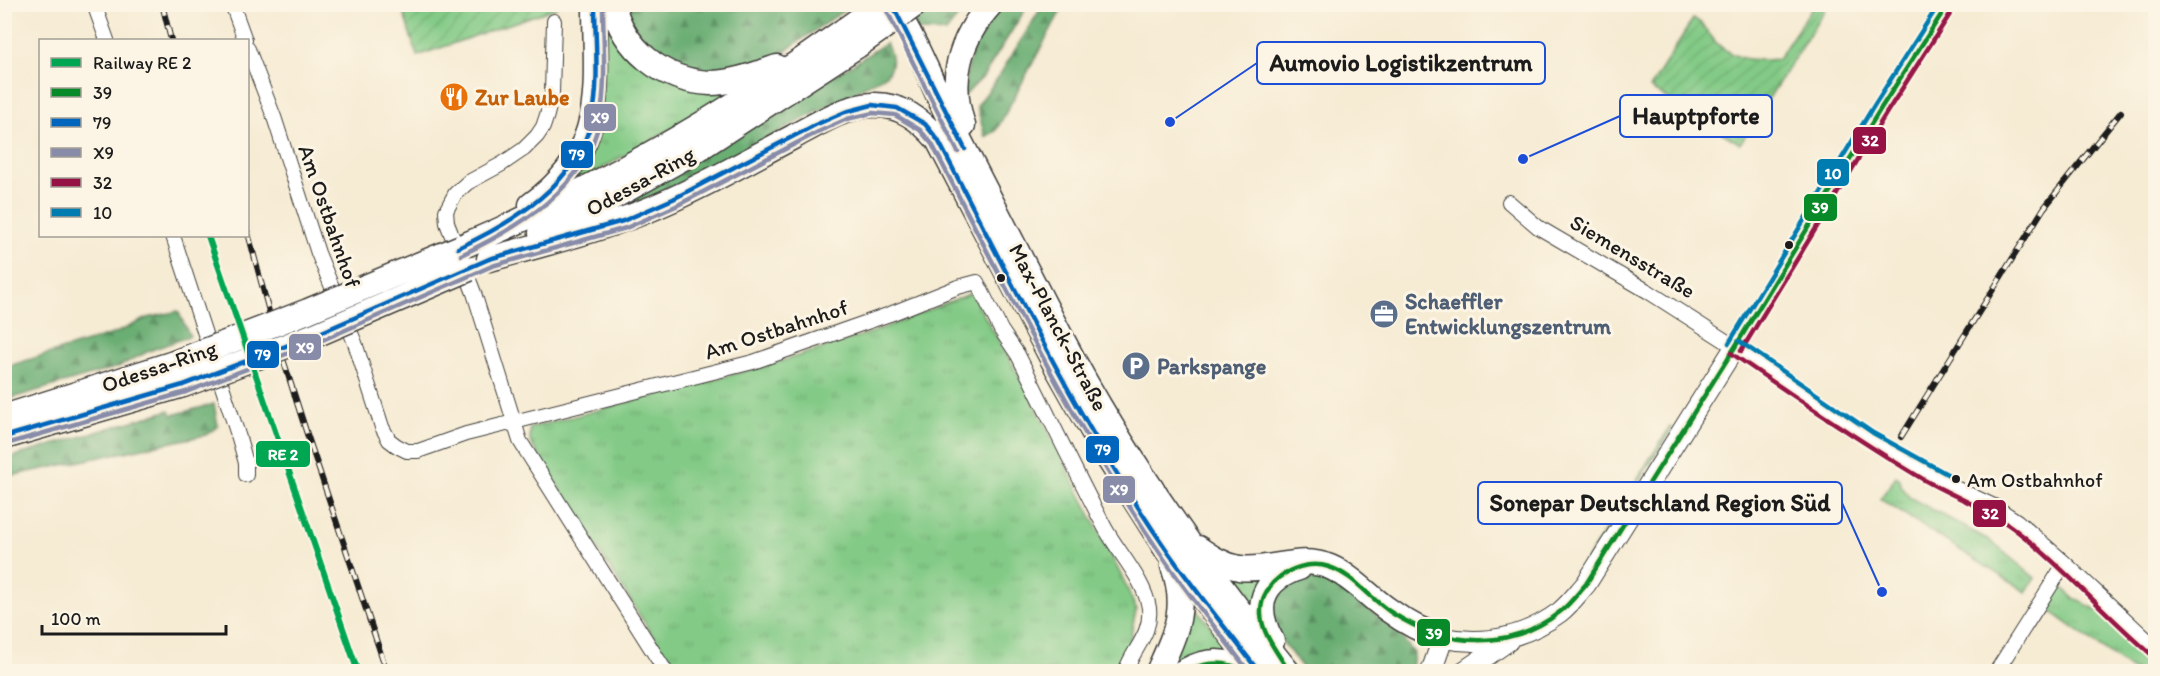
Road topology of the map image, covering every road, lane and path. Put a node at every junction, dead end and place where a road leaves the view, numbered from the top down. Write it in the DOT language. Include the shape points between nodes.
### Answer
graph roads {
  1 [pos="94,4"];
  2 [pos="232,4"];
  3 [pos="595,4"];
  4 [pos="613,4"];
  5 [pos="874,4"];
  6 [pos="881,4"];
  7 [pos="892,4"];
  8 [pos="916,4"];
  9 [pos="991,4"];
  10 [pos="1948,4"];
  11 [pos="554,21"];
  12 [pos="852,37"];
  13 [pos="107,39"];
  14 [pos="244,39"];
  15 [pos="820,48"];
  16 [pos="249,52"];
  17 [pos="984,184"];
  18 [pos="1509,202"];
  19 [pos="173,237"];
  20 [pos="475,253"];
  21 [pos="1010,278"];
  22 [pos="1735,347"];
  23 [pos="178,374"];
  24 [pos="4,417"];
  25 [pos="514,423"];
  26 [pos="4,437"];
  27 [pos="246,475"];
  28 [pos="1178,547"];
  29 [pos="1312,563"];
  30 [pos="2065,563"];
  31 [pos="1518,635"];
  32 [pos="1443,638"];
  33 [pos="2156,648"];
  34 [pos="666,672"];
  35 [pos="1125,672"];
  36 [pos="1158,672"];
  37 [pos="1183,672"];
  38 [pos="1248,672"];
  39 [pos="1259,672"];
  40 [pos="1288,672"];
  41 [pos="1431,672"];
  42 [pos="1463,672"];
  43 [pos="1996,672"];
  1 -- 13 [label="street"];
  2 -- 14 [label="street"];
  3 -- 20 [label="highway" via="594,103 592,122 581,151 564,177"];
  4 -- 15 [label="highway" via="632,45 648,61 688,80 710,83 750,76"];
  5 -- 21 [label="highway" via="927,99"];
  6 -- 12 [label="highway, Odessa-Ring, bridge"];
  7 -- 17 [label="highway"];
  8 -- 12 [label="highway, Odessa-Ring, bridge"];
  9 -- 17 [label="highway" via="972,28 962,51 956,92 962,123"];
  10 -- 22 [label="street"];
  11 -- 25 [label="street" via="552,93 543,127 524,149 466,183 446,210 447,223 474,293"];
  12 -- 15 [label="highway, Odessa-Ring"];
  12 -- 20 [label="highway, Odessa-Ring" via="692,153 597,206"];
  15 -- 20 [label="highway, Odessa-Ring" via="678,138"];
  16 -- 25 [label="street, Am Ostbahnhof" via="318,253 389,440 407,451 418,451"];
  17 -- 28 [label="highway, Max-Planck-Straße" via="1083,377"];
  18 -- 22 [label="street, Siemensstraße" via="1538,227"];
  19 -- 27 [label="street" via="239,438"];
  20 -- 21 [label="highway" via="623,221 815,125 872,105 897,108 912,115 938,140"];
  20 -- 23 [label="highway, Odessa-Ring, bridge" via="308,311"];
  21 -- 28 [label="highway, Max-Planck-Straße" via="1107,456"];
  22 -- 30 [label="street, Siemensstraße" via="1872,440 2017,521"];
  22 -- 31 [label="street" via="1586,584 1561,610"];
  23 -- 24 [label="highway, Odessa-Ring"];
  23 -- 26 [label="highway, Odessa-Ring"];
  25 -- 34 [label="street" via="520,441"];
  25 -- 35 [label="street, Am Ostbahnhof" via="753,362 977,282 1106,530 1143,591 1149,623"];
  28 -- 29 [label="highway" via="1240,568"];
  28 -- 36 [label="highway" via="1179,620"];
  28 -- 39 [label="highway, Max-Planck-Straße"];
  28 -- 40 [label="highway, Max-Planck-Straße"];
  29 -- 32 [label="highway" via="1345,576 1390,612"];
  29 -- 40 [label="highway" via="1289,571 1272,583 1263,599 1264,626"];
  30 -- 33 [label="street, Siemensstraße"];
  30 -- 43 [label="street"];
  31 -- 32 [label="street" via="1479,642"];
  31 -- 42 [label="street"];
  32 -- 41 [label="street"];
  37 -- 38 [label="highway" via="1199,663 1215,661"];
}
